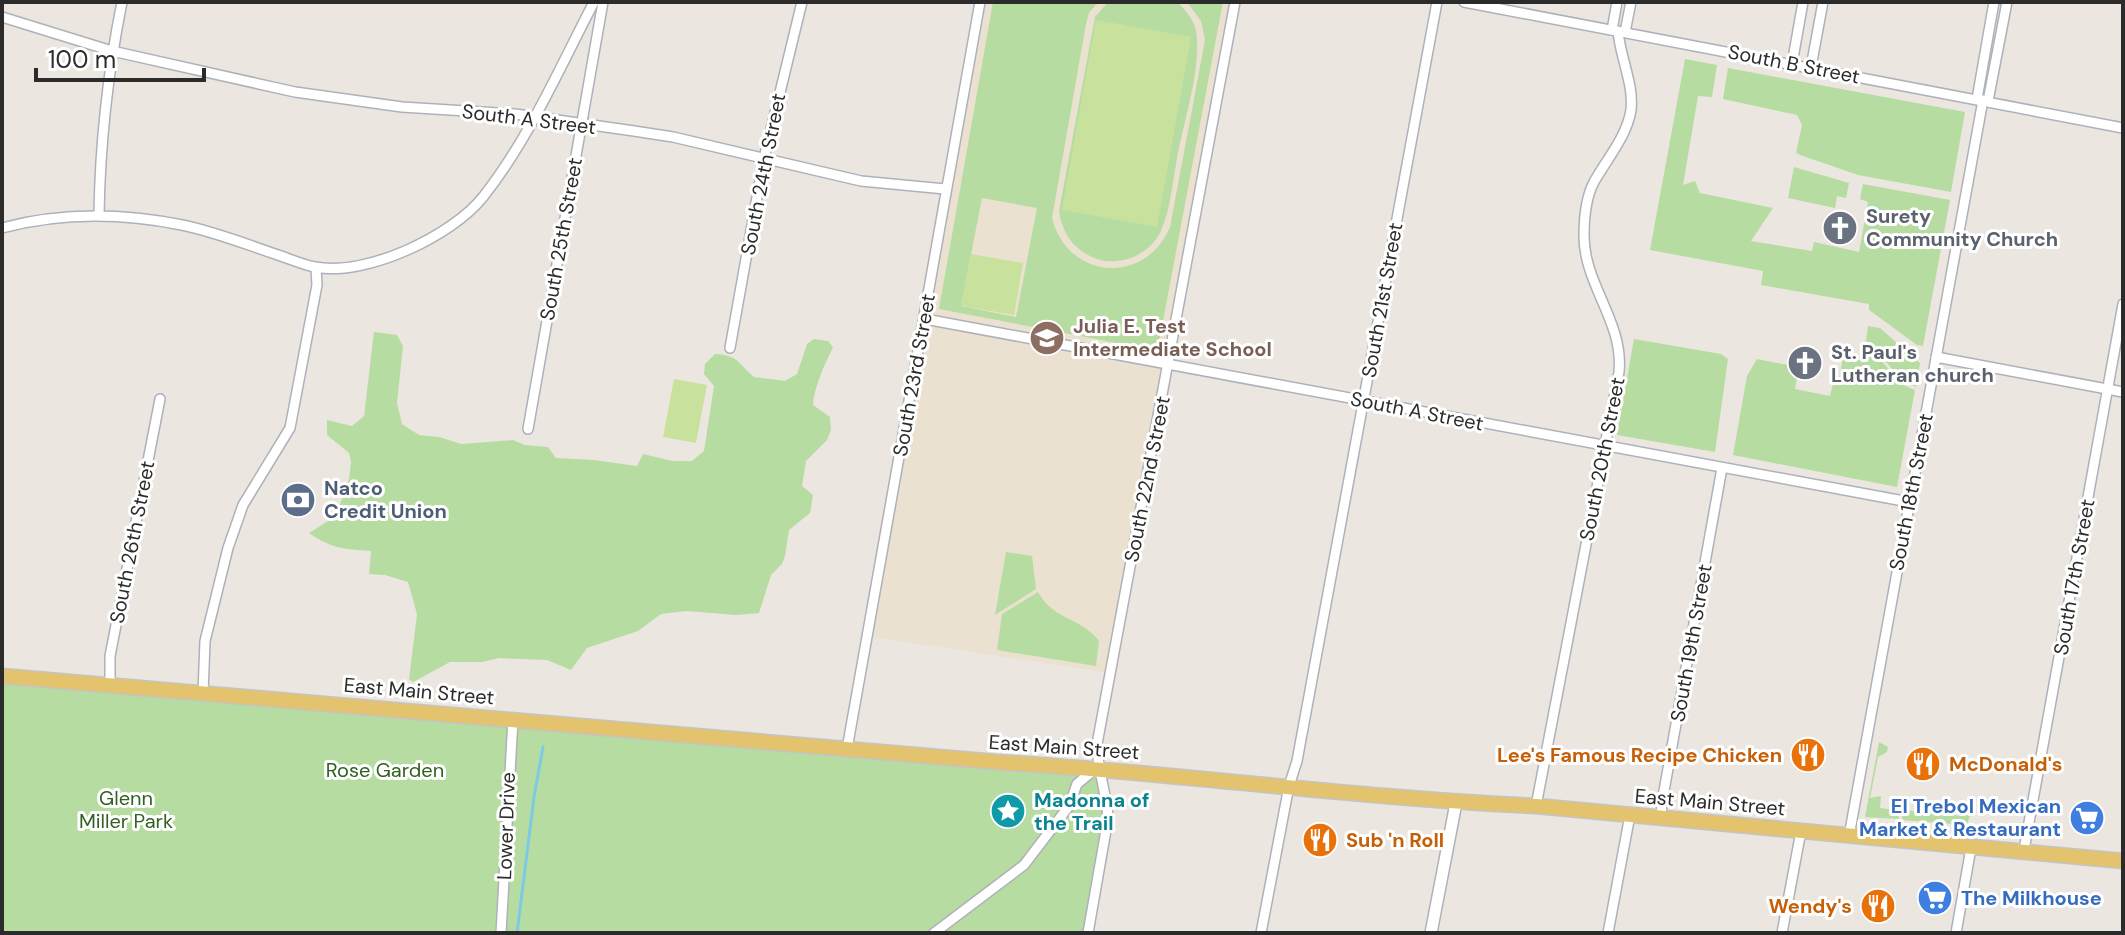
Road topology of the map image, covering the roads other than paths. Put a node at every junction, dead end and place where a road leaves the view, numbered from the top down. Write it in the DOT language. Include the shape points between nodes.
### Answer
graph roads {
  1 [pos="122,2"];
  2 [pos="594,2"];
  3 [pos="603,2"];
  4 [pos="802,2"];
  5 [pos="980,2"];
  6 [pos="1235,2"];
  7 [pos="1437,2"];
  8 [pos="1464,2"];
  9 [pos="1617,2"];
  10 [pos="1631,2"];
  11 [pos="1803,2"];
  12 [pos="1823,2"];
  13 [pos="1994,2"];
  14 [pos="2007,2"];
  15 [pos="2,17"];
  16 [pos="1619,31"];
  17 [pos="112,51"];
  18 [pos="1792,64"];
  19 [pos="1811,67"];
  20 [pos="1983,100"];
  21 [pos="533,117"];
  22 [pos="582,125"];
  23 [pos="2123,128"];
  24 [pos="764,158"];
  25 [pos="945,189"];
  26 [pos="99,215"];
  27 [pos="2,228"];
  28 [pos="316,268"];
  29 [pos="2123,304"];
  30 [pos="925,319"];
  31 [pos="730,348"];
  32 [pos="1936,357"];
  33 [pos="1169,365"];
  34 [pos="2108,389"];
  35 [pos="2123,392"];
  36 [pos="160,399"];
  37 [pos="1364,401"];
  38 [pos="528,429"];
  39 [pos="1605,446"];
  40 [pos="1722,468"];
  41 [pos="1909,502"];
  42 [pos="2,676"];
  43 [pos="110,685"];
  44 [pos="203,693"];
  45 [pos="513,719"];
  46 [pos="847,749"];
  47 [pos="1097,768"];
  48 [pos="1289,786"];
  49 [pos="1456,803"];
  50 [pos="1536,806"];
  51 [pos="1630,815"];
  52 [pos="1661,819"];
  53 [pos="1801,831"];
  54 [pos="1849,836"];
  55 [pos="1971,848"];
  56 [pos="2024,850"];
  57 [pos="2123,861"];
  58 [pos="501,933"];
  59 [pos="934,933"];
  60 [pos="1088,933"];
  61 [pos="1261,933"];
  62 [pos="1431,933"];
  63 [pos="1608,933"];
  64 [pos="1782,933"];
  65 [pos="1956,933"];
  1 -- 17 [label="street"];
  2 -- 21 [label="street"];
  3 -- 22 [label="street, South 25th Street"];
  4 -- 24 [label="street, South 24th Street"];
  5 -- 25 [label="street, South 23rd Street"];
  6 -- 33 [label="street, South 22nd Street"];
  7 -- 37 [label="street, South 21st Street"];
  8 -- 16 [label="street, South B Street"];
  9 -- 16 [label="street, South 20th Street"];
  10 -- 16 [label="street, South 20th Street"];
  11 -- 18 [label="street"];
  12 -- 19 [label="street"];
  13 -- 20 [label="street, South 18th Street"];
  14 -- 20 [label="street, South 18th Street"];
  15 -- 17 [label="street, South A Street"];
  16 -- 18 [label="street, South B Street"];
  16 -- 39 [label="street, South 20th Street" via="1631,109 1593,185 1584,225 1588,264 1613,321 1620,357"];
  17 -- 21 [label="street, South A Street" via="339,99"];
  17 -- 26 [label="street"];
  18 -- 19 [label="street, South B Street"];
  19 -- 20 [label="street, South B Street"];
  20 -- 23 [label="street, South B Street"];
  20 -- 32 [label="street, South 18th Street"];
  21 -- 22 [label="street, South A Street"];
  21 -- 28 [label="street" via="482,199 455,225 365,264"];
  22 -- 24 [label="street, South A Street" via="673,137"];
  22 -- 38 [label="street, South 25th Street"];
  24 -- 25 [label="street, South A Street" via="868,182"];
  24 -- 31 [label="street, South 24th Street"];
  25 -- 30 [label="street, South 23rd Street"];
  26 -- 27 [label="street"];
  26 -- 28 [label="street" via="201,229"];
  28 -- 44 [label="street" via="292,419 243,505 228,548 205,641"];
  29 -- 34 [label="street, South 17th Street"];
  30 -- 33 [label="street, South A Street"];
  30 -- 46 [label="street, South 23rd Street"];
  32 -- 34 [label="street"];
  32 -- 41 [label="street, South 18th Street"];
  33 -- 37 [label="street, South A Street"];
  33 -- 47 [label="street, South 22nd Street" via="1097,744"];
  34 -- 35 [label="street"];
  34 -- 56 [label="street, South 17th Street"];
  36 -- 43 [label="street, South 26th Street" via="110,656"];
  37 -- 39 [label="street, South A Street"];
  37 -- 48 [label="street, South 21st Street"];
  39 -- 40 [label="street, South A Street"];
  39 -- 50 [label="street, South 20th Street"];
  40 -- 41 [label="street, South A Street"];
  40 -- 52 [label="street, South 19th Street"];
  41 -- 54 [label="street, South 18th Street"];
  42 -- 43 [label="main road, East Main Street"];
  43 -- 44 [label="main road, East Main Street"];
  44 -- 45 [label="main road, East Main Street"];
  45 -- 46 [label="main road, East Main Street"];
  45 -- 58 [label="street, Lower Drive"];
  46 -- 47 [label="main road, East Main Street"];
  47 -- 48 [label="main road, East Main Street"];
  47 -- 59 [label="street" via="1077,784 1064,813 1024,865"];
  47 -- 60 [label="street, South 22nd Street" via="1108,819"];
  48 -- 49 [label="main road, East Main Street"];
  48 -- 61 [label="street, South 21st Street"];
  49 -- 50 [label="main road, East Main Street"];
  49 -- 62 [label="street"];
  50 -- 51 [label="main road, East Main Street"];
  51 -- 52 [label="main road, East Main Street"];
  51 -- 63 [label="street"];
  52 -- 53 [label="main road, East Main Street"];
  53 -- 54 [label="main road, East Main Street"];
  53 -- 64 [label="street"];
  54 -- 55 [label="main road, East Main Street"];
  55 -- 56 [label="main road, East Main Street"];
  55 -- 65 [label="street"];
  56 -- 57 [label="main road, East Main Street"];
}
